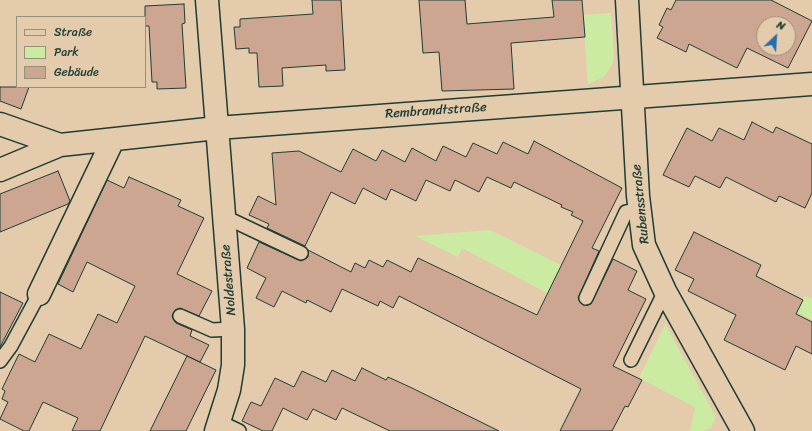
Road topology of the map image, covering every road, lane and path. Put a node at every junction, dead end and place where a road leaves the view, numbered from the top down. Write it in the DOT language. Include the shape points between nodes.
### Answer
graph roads {
  1 [pos="207,0"];
  2 [pos="627,0"];
  3 [pos="812,84"];
  4 [pos="632,98"];
  5 [pos="0,124"];
  6 [pos="217,128"];
  7 [pos="113,140"];
  8 [pos="60,145"];
  9 [pos="0,170"];
  10 [pos="639,209"];
  11 [pos="223,216"];
  12 [pos="300,253"];
  13 [pos="665,291"];
  14 [pos="39,294"];
  15 [pos="586,298"];
  16 [pos="180,316"];
  17 [pos="233,329"];
  18 [pos="631,360"];
  19 [pos="0,361"];
  20 [pos="218,426"];
  21 [pos="239,431"];
  22 [pos="743,431"];
  1 -- 6 [label="street, Noldestraße"];
  2 -- 4 [label="street, Rubensstraße"];
  3 -- 4 [label="street, Rembrandtstraße"];
  4 -- 6 [label="street, Rembrandtstraße"];
  4 -- 10 [label="street, Rubensstraße"];
  5 -- 8 [label="street"];
  6 -- 7 [label="street, Rembrandtstraße"];
  6 -- 11 [label="street, Noldestraße"];
  7 -- 8 [label="street, Rembrandtstraße"];
  7 -- 14 [label="street"];
  8 -- 9 [label="street"];
  10 -- 13 [label="street, Rubensstraße" via="644,245"];
  10 -- 15 [label="lane" via="626,212"];
  11 -- 12 [label="lane"];
  11 -- 17 [label="street, Noldestraße"];
  13 -- 18 [label="lane"];
  13 -- 22 [label="street, Rubensstraße"];
  14 -- 19 [label="lane"];
  16 -- 17 [label="lane" via="212,330"];
  17 -- 20 [label="street, Noldestraße" via="233,365 229,390"];
  20 -- 21 [label="lane"];
}
